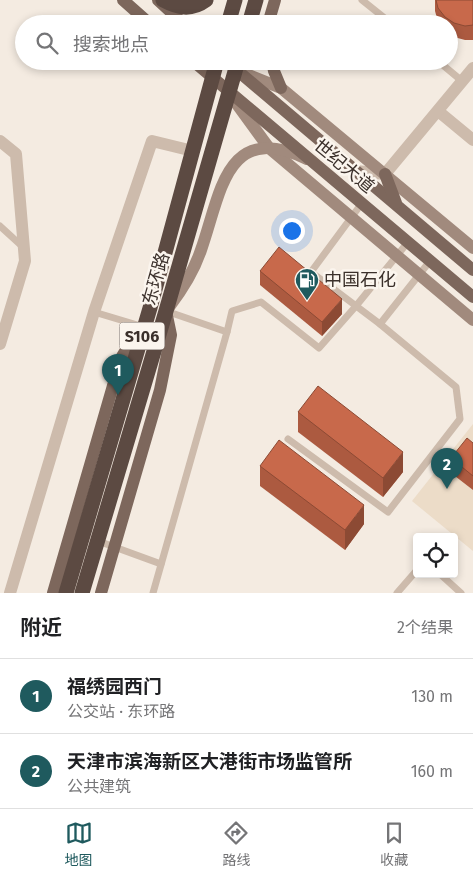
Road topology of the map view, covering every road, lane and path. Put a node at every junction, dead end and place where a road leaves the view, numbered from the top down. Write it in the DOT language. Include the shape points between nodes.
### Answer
graph roads {
  1 [pos="122,0"];
  2 [pos="157,0"];
  3 [pos="163,0"];
  4 [pos="206,0"];
  5 [pos="235,0"];
  6 [pos="256,0"];
  7 [pos="275,0"];
  8 [pos="362,0"];
  9 [pos="140,15"];
  10 [pos="174,15"];
  11 [pos="231,15"];
  12 [pos="252,15"];
  13 [pos="271,15"];
  14 [pos="381,15"];
  15 [pos="473,68"];
  16 [pos="204,70"];
  17 [pos="215,70"];
  18 [pos="233,70"];
  19 [pos="243,70"];
  20 [pos="248,70"];
  21 [pos="274,70"];
  22 [pos="449,70"];
  23 [pos="213,78"];
  24 [pos="462,81"];
  25 [pos="281,88"];
  26 [pos="228,92"];
  27 [pos="438,111"];
  28 [pos="473,140"];
  29 [pos="0,141"];
  30 [pos="269,148"];
  31 [pos="193,152"];
  32 [pos="313,162"];
  33 [pos="356,171"];
  34 [pos="384,174"];
  35 [pos="362,203"];
  36 [pos="396,205"];
  37 [pos="351,218"];
  38 [pos="0,226"];
  39 [pos="408,242"];
  40 [pos="24,248"];
  41 [pos="473,248"];
  42 [pos="397,256"];
  43 [pos="430,261"];
  44 [pos="473,270"];
  45 [pos="419,275"];
  46 [pos="473,297"];
  47 [pos="356,306"];
  48 [pos="166,311"];
  49 [pos="94,312"];
  50 [pos="473,320"];
  51 [pos="3,321"];
  52 [pos="380,324"];
  53 [pos="145,327"];
  54 [pos="227,332"];
  55 [pos="0,344"];
  56 [pos="288,439"];
  57 [pos="97,541"];
  58 [pos="114,547"];
  59 [pos="161,564"];
  60 [pos="413,574"];
  61 [pos="444,578"];
  62 [pos="10,593"];
  63 [pos="53,593"];
  64 [pos="66,593"];
  65 [pos="82,593"];
  66 [pos="101,593"];
  67 [pos="153,593"];
  68 [pos="396,593"];
  69 [pos="461,593"];
  1 -- 9 [label="main road"];
  2 -- 10 [label="main road"];
  3 -- 4 [label="highway" via="183,8"];
  5 -- 11 [label="highway"];
  6 -- 12 [label="highway"];
  7 -- 13 [label="main road"];
  8 -- 14 [label="lane"];
  15 -- 24 [label="street"];
  16 -- 23 [label="main road, 世纪大道"];
  17 -- 23 [label="highway, 东环路 / S106"];
  18 -- 26 [label="highway, 东环路 / S106"];
  19 -- 33 [label="main road, 世纪大道"];
  20 -- 25 [label="main road"];
  21 -- 25 [label="main road"];
  22 -- 24 [label="lane"];
  23 -- 26 [label="main road, 世纪大道"];
  23 -- 31 [label="highway, 东环路 / S106"];
  24 -- 27 [label="street"];
  25 -- 34 [label="main road"];
  26 -- 30 [label="main road"];
  26 -- 32 [label="main road, 世纪大道"];
  26 -- 48 [label="highway, 东环路 / S106"];
  27 -- 28 [label="street"];
  27 -- 34 [label="street"];
  29 -- 40 [label="street" via="16,154"];
  30 -- 32 [label="main road"];
  30 -- 37 [label="main road"];
  30 -- 48 [label="main road" via="250,151 227,174 195,267"];
  31 -- 49 [label="street" via="152,141"];
  31 -- 53 [label="highway, 东环路 / S106"];
  32 -- 35 [label="main road, 世纪大道"];
  33 -- 34 [label="street"];
  33 -- 36 [label="main road, 世纪大道"];
  34 -- 36 [label="main road"];
  34 -- 41 [label="main road"];
  35 -- 37 [label="lane"];
  35 -- 39 [label="main road, 世纪大道"];
  36 -- 44 [label="main road, 世纪大道"];
  37 -- 42 [label="main road"];
  37 -- 47 [label="lane" via="311,272"];
  38 -- 40 [label="lane"];
  39 -- 42 [label="lane"];
  39 -- 43 [label="main road, 世纪大道"];
  40 -- 51 [label="street" via="25,261"];
  42 -- 45 [label="main road"];
  42 -- 47 [label="lane"];
  43 -- 45 [label="lane"];
  43 -- 46 [label="main road, 世纪大道"];
  45 -- 50 [label="main road"];
  45 -- 52 [label="lane"];
  47 -- 52 [label="lane"];
  47 -- 54 [label="lane" via="319,348 262,302 232,310"];
  48 -- 54 [label="lane"];
  48 -- 57 [label="highway, 东环路 / S106"];
  48 -- 58 [label="main road" via="171,335 168,354"];
  49 -- 53 [label="lane"];
  49 -- 62 [label="street"];
  51 -- 55 [label="street"];
  52 -- 56 [label="lane" via="456,387 460,419 388,512"];
  53 -- 63 [label="main road" via="133,338 121,358"];
  53 -- 64 [label="highway, 东环路 / S106"];
  54 -- 59 [label="lane"];
  57 -- 58 [label="lane"];
  57 -- 65 [label="highway, 东环路 / S106"];
  58 -- 59 [label="lane"];
  58 -- 66 [label="main road"];
  59 -- 67 [label="lane"];
  60 -- 68 [label="lane"];
  61 -- 69 [label="lane"];
}
